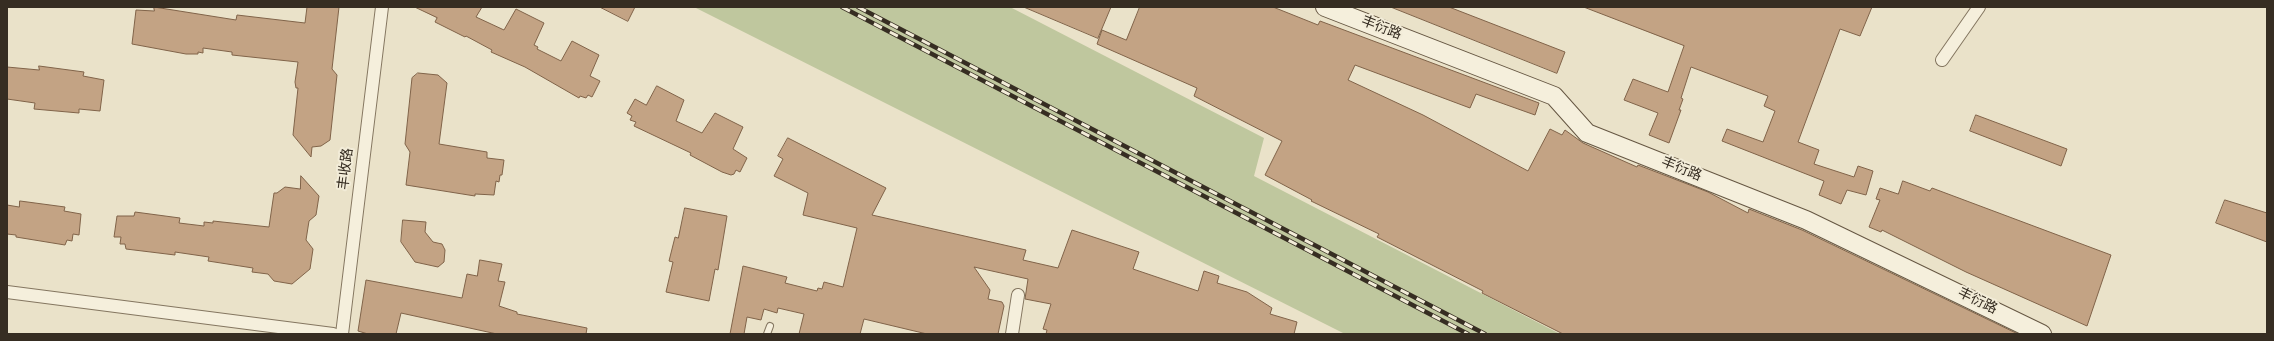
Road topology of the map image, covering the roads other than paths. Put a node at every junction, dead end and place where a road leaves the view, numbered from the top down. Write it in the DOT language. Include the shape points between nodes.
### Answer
graph roads {
  1 [pos="382,7"];
  2 [pos="1325,7"];
  3 [pos="1979,7"];
  4 [pos="1942,60"];
  5 [pos="7,292"];
  6 [pos="1018,295"];
  7 [pos="770,326"];
  8 [pos="333,334"];
  9 [pos="342,334"];
  10 [pos="767,334"];
  11 [pos="1012,334"];
  12 [pos="2042,334"];
  1 -- 9 [label="street, 丰收路"];
  2 -- 12 [label="street, 丰衍路" via="1554,96 1587,133 1806,220"];
  3 -- 4 [label="street"];
  5 -- 8 [label="street"];
  6 -- 11 [label="street"];
  7 -- 10 [label="lane"];
}
